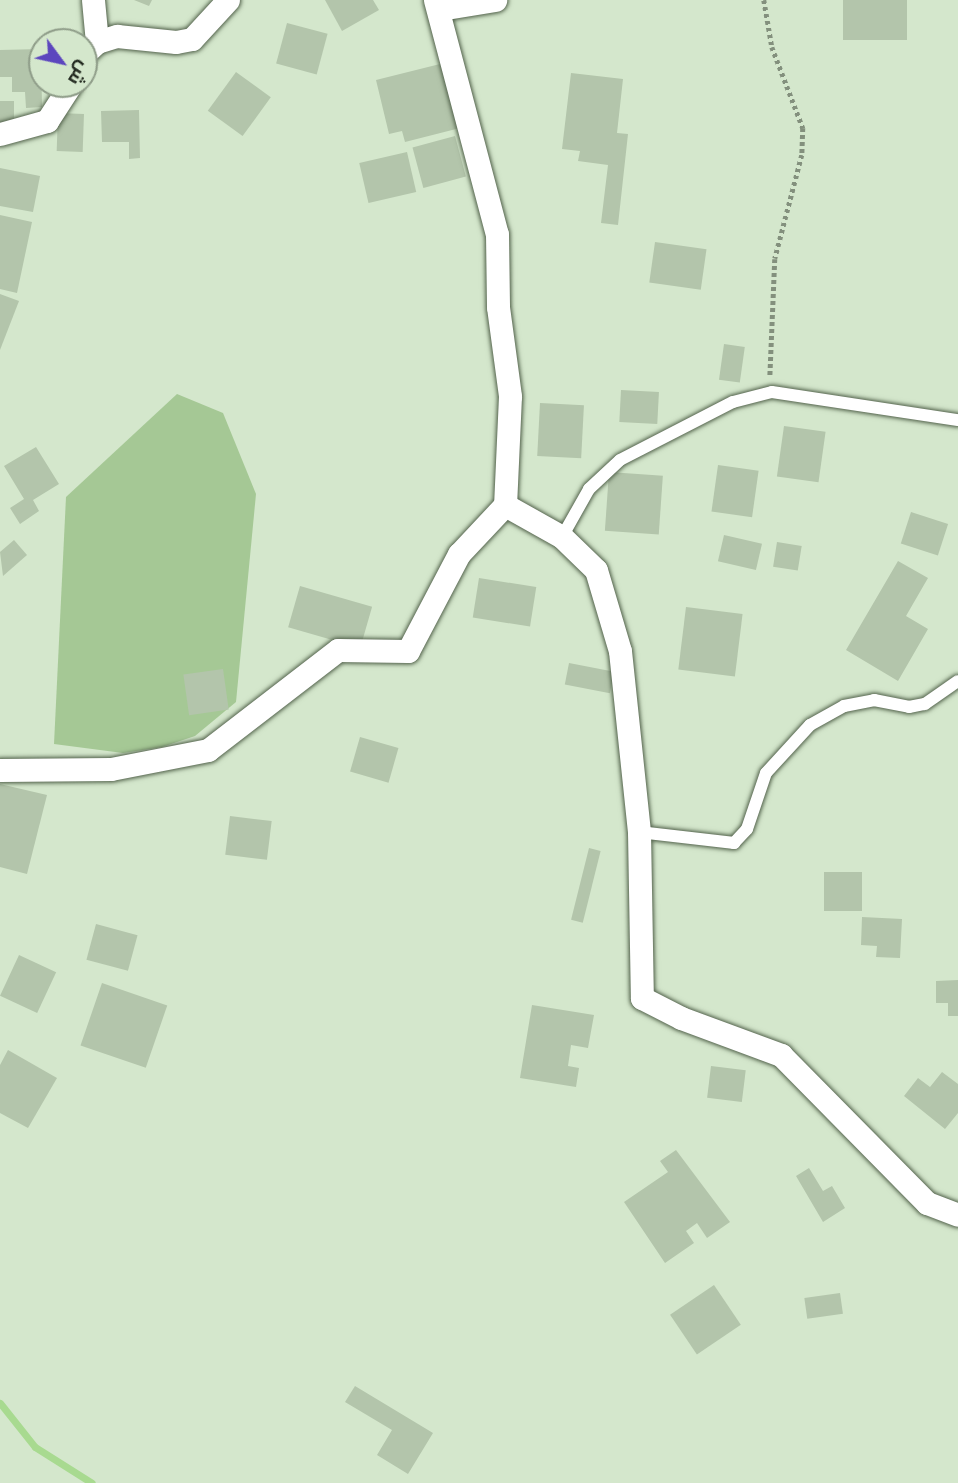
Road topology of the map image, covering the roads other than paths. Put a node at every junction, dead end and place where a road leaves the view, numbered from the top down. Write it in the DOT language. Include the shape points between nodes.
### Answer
graph roads {
  1 [pos="93,0"];
  2 [pos="228,0"];
  3 [pos="495,0"];
  4 [pos="438,5"];
  5 [pos="91,28"];
  6 [pos="98,44"];
  7 [pos="62,98"];
  8 [pos="0,134"];
  9 [pos="958,420"];
  10 [pos="505,505"];
  11 [pos="562,537"];
  12 [pos="958,681"];
  13 [pos="0,770"];
  14 [pos="639,832"];
  15 [pos="958,1216"];
  1 -- 5 [label="street"];
  2 -- 6 [label="street" via="192,38 176,42 117,36"];
  3 -- 4 [label="street"];
  4 -- 10 [label="street" via="497,234 498,307 510,396"];
  7 -- 8 [label="street" via="47,121"];
  9 -- 11 [label="lane" via="772,393 733,402 620,460 589,489"];
  10 -- 11 [label="street"];
  10 -- 13 [label="street" via="459,554 408,651 338,650 208,750 111,769"];
  11 -- 14 [label="street" via="596,570 620,651"];
  12 -- 14 [label="lane" via="925,704 909,707 874,700 844,706 810,725 766,773 747,829 734,843"];
  14 -- 15 [label="street" via="642,998 681,1018 781,1055 927,1203"];
}
